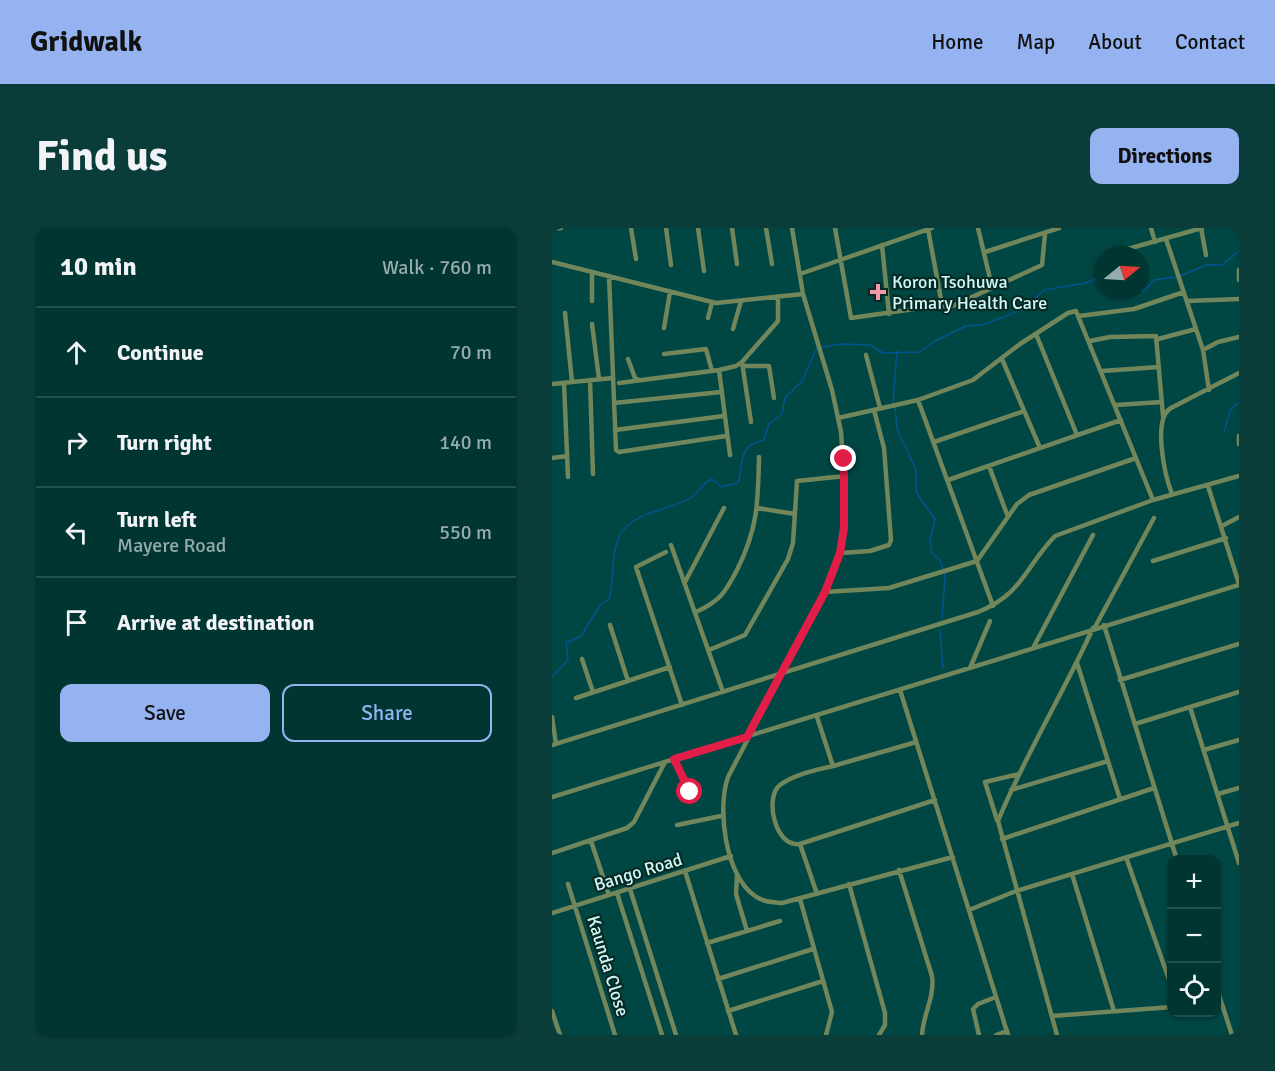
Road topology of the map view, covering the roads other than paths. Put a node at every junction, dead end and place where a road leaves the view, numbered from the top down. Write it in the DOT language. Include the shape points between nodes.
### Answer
graph roads {
  1 [pos="552,228"];
  2 [pos="561,228"];
  3 [pos="632,228"];
  4 [pos="666,228"];
  5 [pos="698,228"];
  6 [pos="732,228"];
  7 [pos="766,228"];
  8 [pos="792,228"];
  9 [pos="835,228"];
  10 [pos="978,228"];
  11 [pos="1059,228"];
  12 [pos="1151,228"];
  13 [pos="1201,228"];
  14 [pos="930,229"];
  15 [pos="1187,230"];
  16 [pos="1045,234"];
  17 [pos="1166,239"];
  18 [pos="1155,242"];
  19 [pos="882,245"];
  20 [pos="1140,246"];
  21 [pos="985,252"];
  22 [pos="1206,255"];
  23 [pos="636,259"];
  24 [pos="840,260"];
  25 [pos="552,262"];
  26 [pos="737,264"];
  27 [pos="772,264"];
  28 [pos="671,265"];
  29 [pos="1239,270"];
  30 [pos="592,272"];
  31 [pos="704,272"];
  32 [pos="800,274"];
  33 [pos="609,276"];
  34 [pos="1239,280"];
  35 [pos="992,287"];
  36 [pos="670,292"];
  37 [pos="1184,292"];
  38 [pos="803,294"];
  39 [pos="778,297"];
  40 [pos="1239,299"];
  41 [pos="592,301"];
  42 [pos="741,301"];
  43 [pos="1187,301"];
  44 [pos="712,302"];
  45 [pos="942,305"];
  46 [pos="565,314"];
  47 [pos="889,314"];
  48 [pos="1079,316"];
  49 [pos="708,318"];
  50 [pos="592,324"];
  51 [pos="664,328"];
  52 [pos="733,329"];
  53 [pos="1196,329"];
  54 [pos="1035,334"];
  55 [pos="1239,337"];
  56 [pos="1158,339"];
  57 [pos="1090,340"];
  58 [pos="1203,350"];
  59 [pos="664,354"];
  60 [pos="866,354"];
  61 [pos="628,359"];
  62 [pos="1002,359"];
  63 [pos="743,364"];
  64 [pos="1159,367"];
  65 [pos="712,370"];
  66 [pos="719,370"];
  67 [pos="1102,371"];
  68 [pos="1239,372"];
  69 [pos="613,378"];
  70 [pos="599,379"];
  71 [pos="590,380"];
  72 [pos="642,380"];
  73 [pos="564,382"];
  74 [pos="572,382"];
  75 [pos="619,383"];
  76 [pos="552,384"];
  77 [pos="1209,390"];
  78 [pos="721,392"];
  79 [pos="774,398"];
  80 [pos="918,400"];
  81 [pos="614,404"];
  82 [pos="1162,404"];
  83 [pos="1116,405"];
  84 [pos="877,409"];
  85 [pos="1167,410"];
  86 [pos="1024,411"];
  87 [pos="724,416"];
  88 [pos="1163,416"];
  89 [pos="838,418"];
  90 [pos="1121,420"];
  91 [pos="751,422"];
  92 [pos="615,430"];
  93 [pos="1077,435"];
  94 [pos="726,436"];
  95 [pos="1239,436"];
  96 [pos="934,441"];
  97 [pos="1239,444"];
  98 [pos="1040,448"];
  99 [pos="730,455"];
  100 [pos="567,456"];
  101 [pos="759,457"];
  102 [pos="552,458"];
  103 [pos="1136,458"];
  104 [pos="989,466"];
  105 [pos="593,474"];
  106 [pos="844,476"];
  107 [pos="1239,476"];
  108 [pos="568,477"];
  109 [pos="948,480"];
  110 [pos="1208,486"];
  111 [pos="1172,494"];
  112 [pos="1153,500"];
  113 [pos="724,508"];
  114 [pos="758,508"];
  115 [pos="795,514"];
  116 [pos="1008,517"];
  117 [pos="1239,517"];
  118 [pos="1154,518"];
  119 [pos="1222,526"];
  120 [pos="1093,535"];
  121 [pos="1226,538"];
  122 [pos="671,545"];
  123 [pos="666,552"];
  124 [pos="840,553"];
  125 [pos="977,561"];
  126 [pos="1153,561"];
  127 [pos="685,582"];
  128 [pos="1239,585"];
  129 [pos="825,592"];
  130 [pos="993,606"];
  131 [pos="696,612"];
  132 [pos="990,621"];
  133 [pos="610,625"];
  134 [pos="1104,626"];
  135 [pos="1094,628"];
  136 [pos="1239,644"];
  137 [pos="1033,648"];
  138 [pos="709,650"];
  139 [pos="582,659"];
  140 [pos="1077,663"];
  141 [pos="670,667"];
  142 [pos="970,668"];
  143 [pos="783,672"];
  144 [pos="1120,680"];
  145 [pos="628,681"];
  146 [pos="900,690"];
  147 [pos="593,692"];
  148 [pos="723,692"];
  149 [pos="1239,692"];
  150 [pos="576,698"];
  151 [pos="682,705"];
  152 [pos="1190,707"];
  153 [pos="552,717"];
  154 [pos="817,717"];
  155 [pos="1135,724"];
  156 [pos="747,737"];
  157 [pos="1239,740"];
  158 [pos="916,742"];
  159 [pos="554,745"];
  160 [pos="1204,750"];
  161 [pos="674,759"];
  162 [pos="1108,760"];
  163 [pos="664,762"];
  164 [pos="833,766"];
  165 [pos="1019,774"];
  166 [pos="1154,788"];
  167 [pos="1239,788"];
  168 [pos="1011,790"];
  169 [pos="1218,794"];
  170 [pos="552,797"];
  171 [pos="1120,799"];
  172 [pos="935,800"];
  173 [pos="693,801"];
  174 [pos="722,816"];
  175 [pos="998,821"];
  176 [pos="1239,823"];
  177 [pos="677,825"];
  178 [pos="1227,827"];
  179 [pos="1002,839"];
  180 [pos="591,841"];
  181 [pos="1172,843"];
  182 [pos="801,844"];
  183 [pos="552,853"];
  184 [pos="1176,855"];
  185 [pos="731,856"];
  186 [pos="953,857"];
  187 [pos="1126,857"];
  188 [pos="1239,863"];
  189 [pos="899,870"];
  190 [pos="685,871"];
  191 [pos="1072,873"];
  192 [pos="737,875"];
  193 [pos="568,884"];
  194 [pos="849,884"];
  195 [pos="630,889"];
  196 [pos="1016,891"];
  197 [pos="617,893"];
  198 [pos="817,894"];
  199 [pos="609,895"];
  200 [pos="800,899"];
  201 [pos="575,905"];
  202 [pos="969,910"];
  203 [pos="552,913"];
  204 [pos="780,921"];
  205 [pos="747,931"];
  206 [pos="707,943"];
  207 [pos="813,949"];
  208 [pos="1167,974"];
  209 [pos="718,979"];
  210 [pos="823,981"];
  211 [pos="996,997"];
  212 [pos="1167,1006"];
  213 [pos="1221,1006"];
  214 [pos="552,1011"];
  215 [pos="728,1011"];
  216 [pos="1114,1011"];
  217 [pos="1052,1016"];
  218 [pos="1007,1033"];
  219 [pos="560,1035"];
  220 [pos="615,1035"];
  221 [pos="662,1035"];
  222 [pos="676,1035"];
  223 [pos="736,1035"];
  224 [pos="826,1035"];
  225 [pos="879,1035"];
  226 [pos="922,1035"];
  227 [pos="979,1035"];
  228 [pos="996,1035"];
  229 [pos="1057,1035"];
  230 [pos="1232,1035"];
  1 -- 2 [label="street"];
  3 -- 23 [label="street"];
  4 -- 28 [label="street"];
  5 -- 31 [label="street"];
  6 -- 26 [label="street"];
  7 -- 27 [label="street"];
  8 -- 32 [label="street"];
  9 -- 24 [label="street"];
  10 -- 21 [label="street"];
  11 -- 16 [label="street"];
  12 -- 18 [label="street"];
  13 -- 15 [label="street"];
  13 -- 22 [label="street"];
  14 -- 19 [label="street"];
  14 -- 45 [label="street"];
  15 -- 17 [label="street"];
  16 -- 21 [label="street"];
  16 -- 35 [label="street" via="1042,265"];
  17 -- 18 [label="street"];
  17 -- 37 [label="street"];
  18 -- 20 [label="street"];
  19 -- 24 [label="street"];
  19 -- 47 [label="street"];
  21 -- 35 [label="street"];
  24 -- 32 [label="street"];
  24 -- 47 [label="street" via="851,318"];
  25 -- 30 [label="street"];
  29 -- 34 [label="street"];
  30 -- 33 [label="street"];
  30 -- 41 [label="street"];
  32 -- 38 [label="street"];
  33 -- 36 [label="street"];
  33 -- 69 [label="street"];
  35 -- 45 [label="street" via="952,307"];
  36 -- 44 [label="street"];
  36 -- 51 [label="street"];
  37 -- 43 [label="street"];
  37 -- 48 [label="street" via="1140,308"];
  38 -- 39 [label="street"];
  38 -- 89 [label="street"];
  39 -- 42 [label="street"];
  39 -- 63 [label="street" via="778,321"];
  40 -- 43 [label="street"];
  42 -- 44 [label="street"];
  42 -- 52 [label="street"];
  43 -- 53 [label="street"];
  44 -- 49 [label="street"];
  45 -- 47 [label="street"];
  46 -- 74 [label="street"];
  48 -- 54 [label="street" via="1076,311 1068,313"];
  48 -- 57 [label="street"];
  50 -- 70 [label="street"];
  53 -- 56 [label="street"];
  53 -- 58 [label="street"];
  54 -- 62 [label="street"];
  54 -- 93 [label="street"];
  55 -- 58 [label="street"];
  56 -- 57 [label="street" via="1153,334"];
  56 -- 64 [label="street"];
  57 -- 67 [label="street"];
  58 -- 77 [label="street"];
  59 -- 65 [label="street" via="706,349"];
  60 -- 84 [label="street"];
  61 -- 72 [label="street" via="635,378"];
  62 -- 80 [label="street" via="973,380"];
  62 -- 86 [label="street"];
  63 -- 66 [label="street"];
  63 -- 79 [label="street" via="769,366"];
  63 -- 91 [label="street"];
  64 -- 67 [label="street"];
  64 -- 82 [label="street"];
  65 -- 66 [label="street"];
  65 -- 72 [label="street"];
  66 -- 78 [label="street"];
  67 -- 83 [label="street"];
  68 -- 77 [label="street"];
  69 -- 70 [label="street"];
  69 -- 81 [label="street"];
  70 -- 71 [label="street"];
  71 -- 74 [label="street"];
  71 -- 105 [label="street"];
  72 -- 75 [label="street"];
  73 -- 74 [label="street"];
  73 -- 76 [label="street"];
  73 -- 100 [label="street"];
  77 -- 85 [label="street"];
  78 -- 81 [label="street"];
  78 -- 87 [label="street"];
  80 -- 84 [label="street"];
  80 -- 96 [label="street"];
  81 -- 92 [label="street"];
  82 -- 83 [label="street"];
  82 -- 85 [label="street"];
  82 -- 88 [label="street"];
  83 -- 90 [label="street"];
  84 -- 89 [label="street"];
  84 -- 124 [label="street" via="891,540 889,545 870,551"];
  85 -- 88 [label="street"];
  86 -- 96 [label="street"];
  86 -- 98 [label="street"];
  87 -- 92 [label="street"];
  87 -- 94 [label="street"];
  88 -- 111 [label="street" via="1160,425"];
  89 -- 106 [label="street"];
  90 -- 93 [label="street"];
  90 -- 103 [label="street"];
  92 -- 94 [label="street" via="619,452"];
  93 -- 98 [label="street"];
  94 -- 99 [label="street"];
  95 -- 97 [label="street"];
  96 -- 109 [label="street"];
  98 -- 104 [label="street"];
  100 -- 102 [label="street"];
  100 -- 108 [label="street"];
  101 -- 114 [label="street"];
  103 -- 112 [label="street"];
  103 -- 116 [label="street" via="1038,490 1017,504"];
  104 -- 109 [label="street"];
  104 -- 116 [label="street"];
  106 -- 115 [label="street" via="799,479"];
  106 -- 124 [label="street"];
  107 -- 110 [label="street"];
  109 -- 125 [label="street"];
  110 -- 111 [label="street"];
  110 -- 119 [label="street"];
  111 -- 112 [label="street"];
  112 -- 130 [label="street" via="1056,536 1012,594"];
  113 -- 127 [label="street"];
  114 -- 115 [label="street"];
  114 -- 131 [label="street" via="747,549 721,598"];
  115 -- 138 [label="street" via="788,559 747,632"];
  116 -- 125 [label="street"];
  117 -- 119 [label="street"];
  118 -- 135 [label="street"];
  119 -- 121 [label="street"];
  120 -- 137 [label="street"];
  121 -- 126 [label="street"];
  121 -- 128 [label="street"];
  122 -- 127 [label="street"];
  123 -- 141 [label="street" via="636,568"];
  124 -- 129 [label="street"];
  125 -- 129 [label="street" via="889,588"];
  125 -- 130 [label="street"];
  127 -- 131 [label="street"];
  128 -- 134 [label="street"];
  129 -- 143 [label="street"];
  130 -- 143 [label="street"];
  131 -- 138 [label="street"];
  132 -- 142 [label="street"];
  133 -- 145 [label="street"];
  134 -- 135 [label="street"];
  134 -- 144 [label="street"];
  135 -- 137 [label="street"];
  135 -- 140 [label="street"];
  136 -- 144 [label="street"];
  137 -- 142 [label="street"];
  138 -- 148 [label="street"];
  139 -- 147 [label="street"];
  140 -- 162 [label="street"];
  140 -- 165 [label="street"];
  141 -- 145 [label="street"];
  141 -- 151 [label="street"];
  142 -- 146 [label="street"];
  143 -- 148 [label="street"];
  143 -- 156 [label="street"];
  144 -- 155 [label="street"];
  145 -- 147 [label="street"];
  146 -- 154 [label="street"];
  146 -- 158 [label="street"];
  147 -- 150 [label="street"];
  148 -- 151 [label="street"];
  149 -- 152 [label="street"];
  151 -- 159 [label="street"];
  152 -- 155 [label="street"];
  152 -- 160 [label="street"];
  153 -- 159 [label="street"];
  154 -- 156 [label="street"];
  154 -- 164 [label="street"];
  155 -- 166 [label="street"];
  156 -- 161 [label="street"];
  156 -- 174 [label="street" via="722,794"];
  157 -- 160 [label="street"];
  158 -- 164 [label="street"];
  158 -- 172 [label="street"];
  160 -- 169 [label="street"];
  161 -- 163 [label="street"];
  161 -- 173 [label="street"];
  162 -- 168 [label="street"];
  162 -- 171 [label="street"];
  163 -- 170 [label="street"];
  163 -- 180 [label="street" via="634,822 619,832"];
  164 -- 182 [label="street" via="797,776 775,791 772,800 779,831 792,846"];
  165 -- 168 [label="street"];
  165 -- 175 [label="street" via="985,782"];
  166 -- 171 [label="street"];
  166 -- 181 [label="street"];
  167 -- 169 [label="street"];
  168 -- 175 [label="street"];
  169 -- 178 [label="street"];
  171 -- 179 [label="street"];
  172 -- 182 [label="street"];
  172 -- 186 [label="street"];
  174 -- 177 [label="street"];
  174 -- 185 [label="street"];
  175 -- 179 [label="street"];
  176 -- 178 [label="street"];
  178 -- 181 [label="street"];
  178 -- 188 [label="street"];
  179 -- 196 [label="street"];
  180 -- 183 [label="street"];
  180 -- 199 [label="street"];
  181 -- 184 [label="street"];
  181 -- 187 [label="street"];
  182 -- 198 [label="street"];
  185 -- 190 [label="street, Bango Road"];
  185 -- 192 [label="street"];
  186 -- 189 [label="street"];
  186 -- 202 [label="street"];
  187 -- 191 [label="street"];
  187 -- 208 [label="street"];
  189 -- 194 [label="street"];
  189 -- 226 [label="street" via="932,976"];
  190 -- 195 [label="street, Bango Road"];
  190 -- 206 [label="street"];
  191 -- 196 [label="street"];
  191 -- 216 [label="street"];
  192 -- 200 [label="street" via="754,896 766,902"];
  192 -- 205 [label="street" via="736,894"];
  193 -- 201 [label="street, Kaunda Close"];
  194 -- 198 [label="street"];
  194 -- 225 [label="street" via="885,1013 885,1025"];
  195 -- 197 [label="street, Bango Road"];
  195 -- 222 [label="street"];
  196 -- 202 [label="street"];
  196 -- 217 [label="street"];
  197 -- 199 [label="street, Bango Road"];
  197 -- 221 [label="street"];
  198 -- 200 [label="street"];
  199 -- 201 [label="street, Bango Road"];
  200 -- 207 [label="street"];
  201 -- 203 [label="street, Bango Road"];
  201 -- 220 [label="street, Kaunda Close"];
  202 -- 211 [label="street"];
  204 -- 205 [label="street"];
  205 -- 206 [label="street"];
  206 -- 209 [label="street"];
  207 -- 209 [label="street"];
  207 -- 210 [label="street"];
  209 -- 215 [label="street"];
  210 -- 215 [label="street"];
  210 -- 224 [label="street" via="832,1012"];
  211 -- 218 [label="street"];
  211 -- 227 [label="street" via="973,1009"];
  212 -- 216 [label="street"];
  213 -- 230 [label="street"];
  214 -- 219 [label="street"];
  215 -- 223 [label="street"];
  216 -- 217 [label="street"];
  217 -- 229 [label="street"];
  218 -- 228 [label="street"];
}
